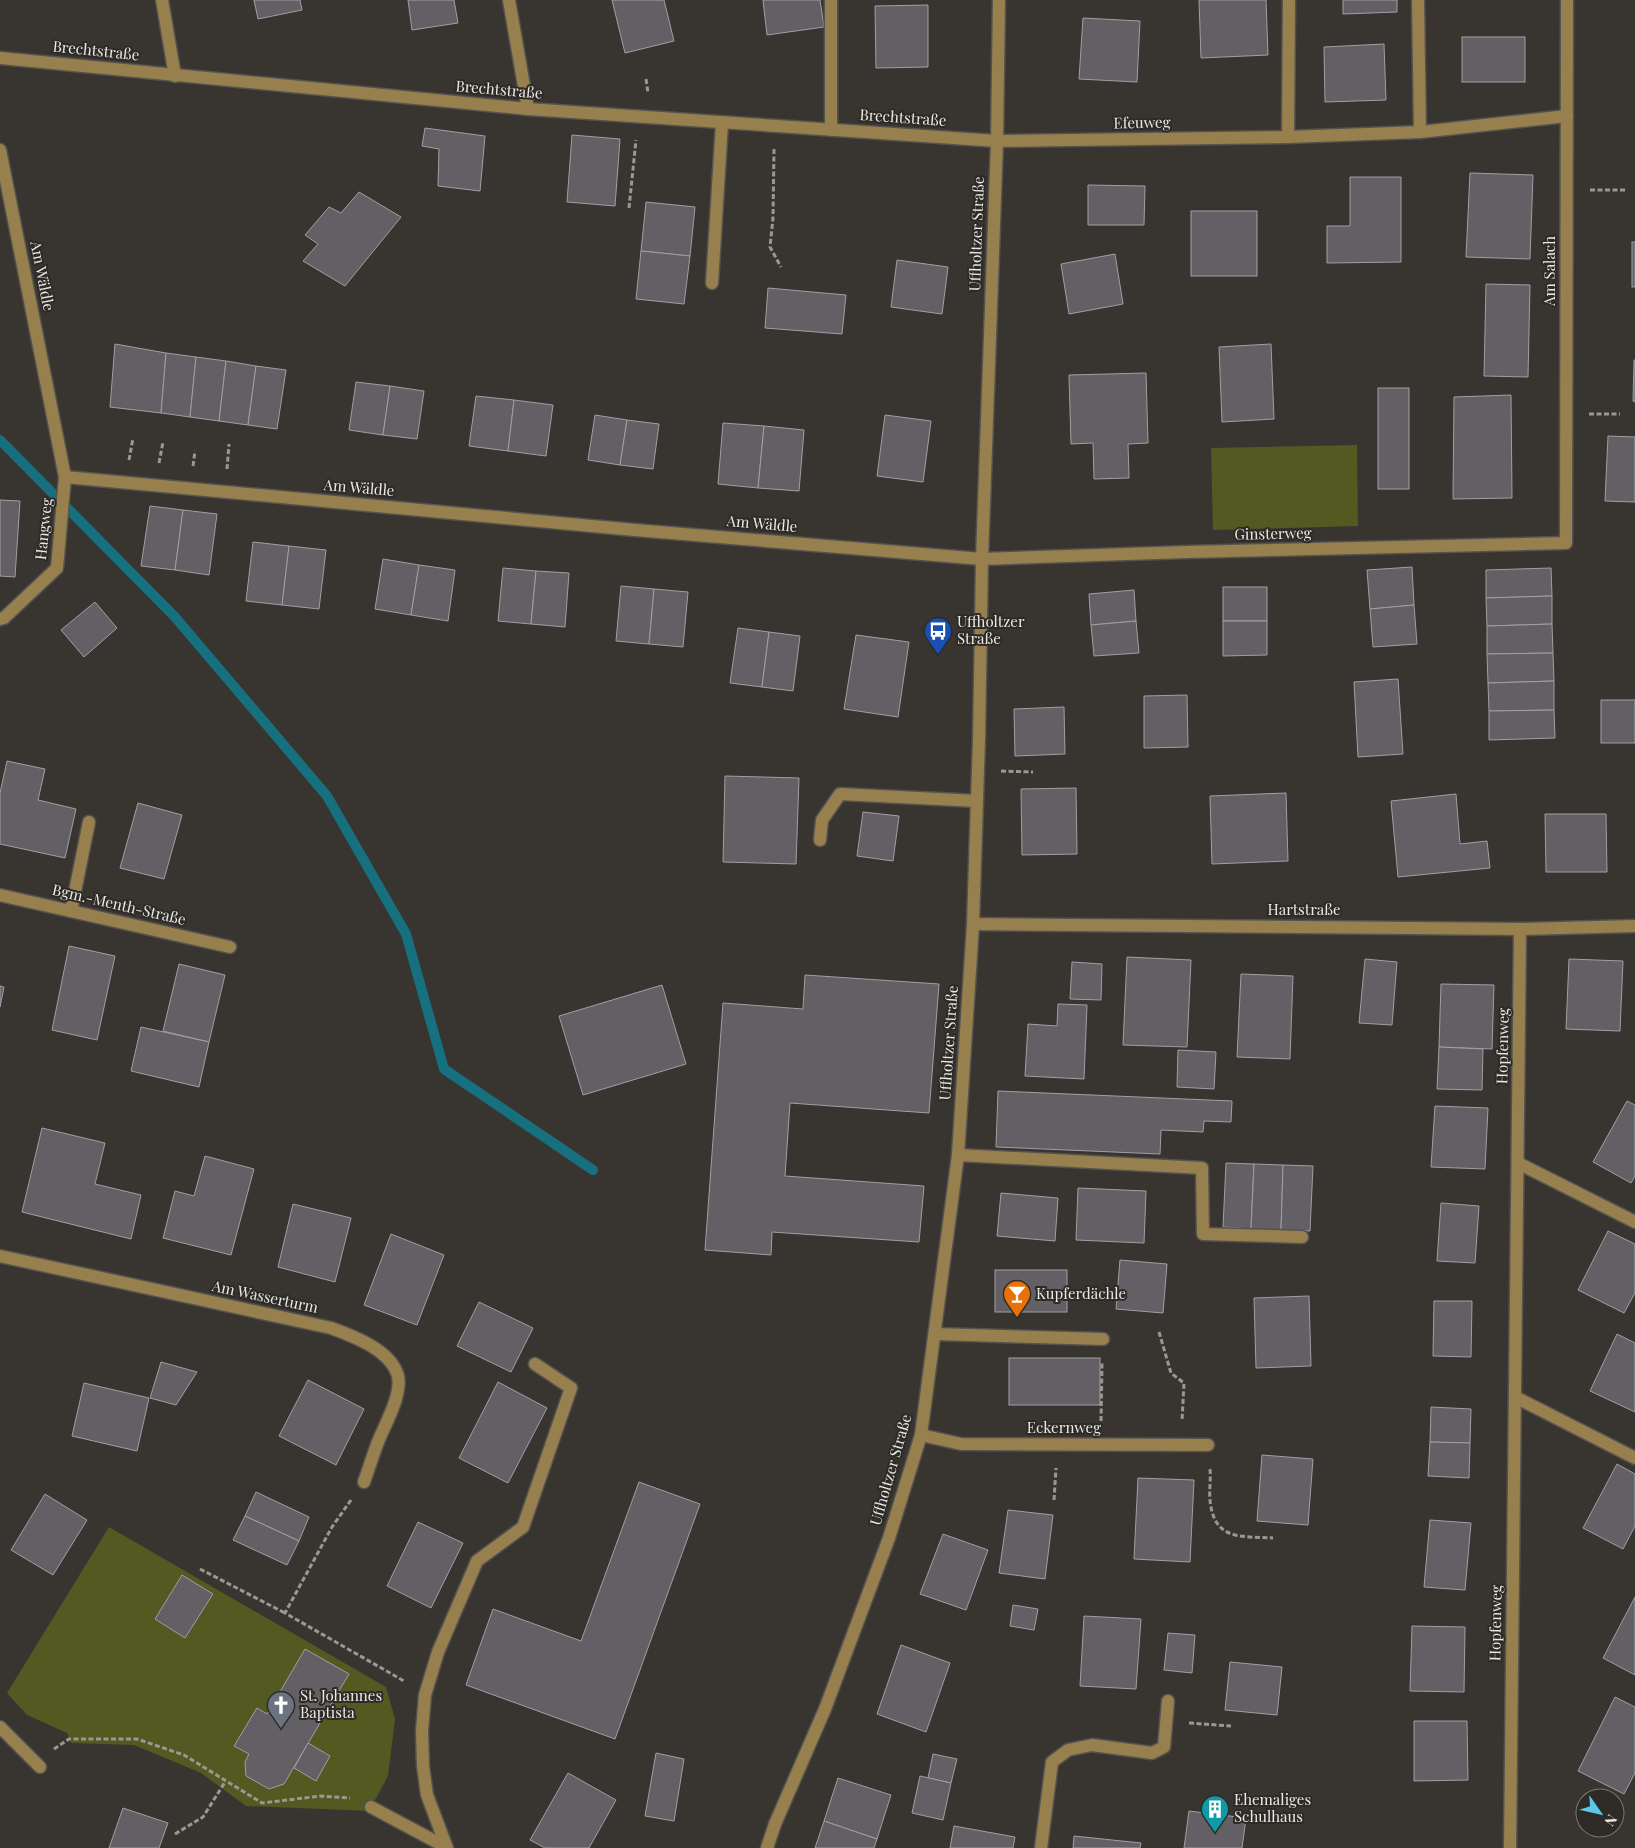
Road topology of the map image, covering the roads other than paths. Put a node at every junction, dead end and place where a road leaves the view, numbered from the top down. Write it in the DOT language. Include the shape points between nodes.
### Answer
graph roads {
  1 [pos="162,0"];
  2 [pos="509,0"];
  3 [pos="831,0"];
  4 [pos="999,0"];
  5 [pos="1289,0"];
  6 [pos="1418,0"];
  7 [pos="1567,0"];
  8 [pos="0,58"];
  9 [pos="175,76"];
  10 [pos="528,110"];
  11 [pos="1567,116"];
  12 [pos="722,123"];
  13 [pos="831,130"];
  14 [pos="1420,132"];
  15 [pos="1288,137"];
  16 [pos="997,141"];
  17 [pos="0,150"];
  18 [pos="712,283"];
  19 [pos="66,477"];
  20 [pos="1566,543"];
  21 [pos="982,559"];
  22 [pos="0,619"];
  23 [pos="977,800"];
  24 [pos="89,822"];
  25 [pos="820,840"];
  26 [pos="0,895"];
  27 [pos="71,911"];
  28 [pos="973,924"];
  29 [pos="1635,926"];
  30 [pos="1520,929"];
  31 [pos="230,947"];
  32 [pos="958,1155"];
  33 [pos="1518,1163"];
  34 [pos="1635,1222"];
  35 [pos="1302,1237"];
  36 [pos="0,1256"];
  37 [pos="935,1334"];
  38 [pos="1103,1339"];
  39 [pos="535,1364"];
  40 [pos="1515,1397"];
  41 [pos="921,1436"];
  42 [pos="1208,1445"];
  43 [pos="1635,1458"];
  44 [pos="364,1482"];
  45 [pos="1168,1700"];
  46 [pos="1,1731"];
  47 [pos="40,1766"];
  48 [pos="371,1806"];
  49 [pos="447,1848"];
  50 [pos="767,1848"];
  51 [pos="1041,1848"];
  52 [pos="1510,1848"];
  1 -- 9 [label="street"];
  2 -- 10 [label="street"];
  3 -- 13 [label="street"];
  4 -- 16 [label="street, Uffholtzer Straße"];
  5 -- 15 [label="street"];
  6 -- 14 [label="street"];
  7 -- 11 [label="street, Am Salach"];
  8 -- 9 [label="street, Brechtstraße"];
  9 -- 10 [label="street, Brechtstraße"];
  10 -- 12 [label="street, Brechtstraße"];
  11 -- 14 [label="street, Efeuweg"];
  11 -- 20 [label="street, Am Salach"];
  12 -- 13 [label="street, Brechtstraße"];
  12 -- 18 [label="street"];
  13 -- 16 [label="street, Brechtstraße"];
  14 -- 15 [label="street, Efeuweg"];
  15 -- 16 [label="street, Efeuweg"];
  16 -- 21 [label="street, Uffholtzer Straße"];
  17 -- 19 [label="street, Am Wäldle"];
  19 -- 21 [label="street, Am Wäldle"];
  19 -- 22 [label="street, Hangweg" via="58,568"];
  20 -- 21 [label="street, Ginsterweg"];
  21 -- 23 [label="street, Uffholtzer Straße"];
  23 -- 25 [label="street" via="840,794 822,820"];
  23 -- 28 [label="street, Uffholtzer Straße"];
  24 -- 27 [label="street"];
  26 -- 27 [label="street, Bgm.-Menth-Straße"];
  27 -- 31 [label="street, Bgm.-Menth-Straße"];
  28 -- 30 [label="street, Hartstraße"];
  28 -- 32 [label="street, Uffholtzer Straße"];
  29 -- 30 [label="street, Hartstraße"];
  30 -- 33 [label="street, Hopfenweg"];
  32 -- 35 [label="street" via="1202,1168 1202,1234"];
  32 -- 37 [label="street, Uffholtzer Straße"];
  33 -- 34 [label="street"];
  33 -- 40 [label="street, Hopfenweg"];
  36 -- 44 [label="street, Am Wasserturm" via="331,1328 377,1350 390,1362 398,1376 397,1391"];
  37 -- 38 [label="street"];
  37 -- 41 [label="street, Uffholtzer Straße"];
  39 -- 49 [label="street" via="571,1388 523,1528 477,1561 438,1652 425,1695 422,1731 427,1795"];
  40 -- 43 [label="street"];
  40 -- 52 [label="street, Hopfenweg"];
  41 -- 42 [label="street, Eckernweg" via="961,1444"];
  41 -- 50 [label="street, Uffholtzer Straße" via="889,1538 825,1709"];
  45 -- 51 [label="street" via="1164,1747 1152,1753 1092,1746 1068,1750 1052,1762"];
  46 -- 47 [label="street"];
  48 -- 49 [label="street"];
}
